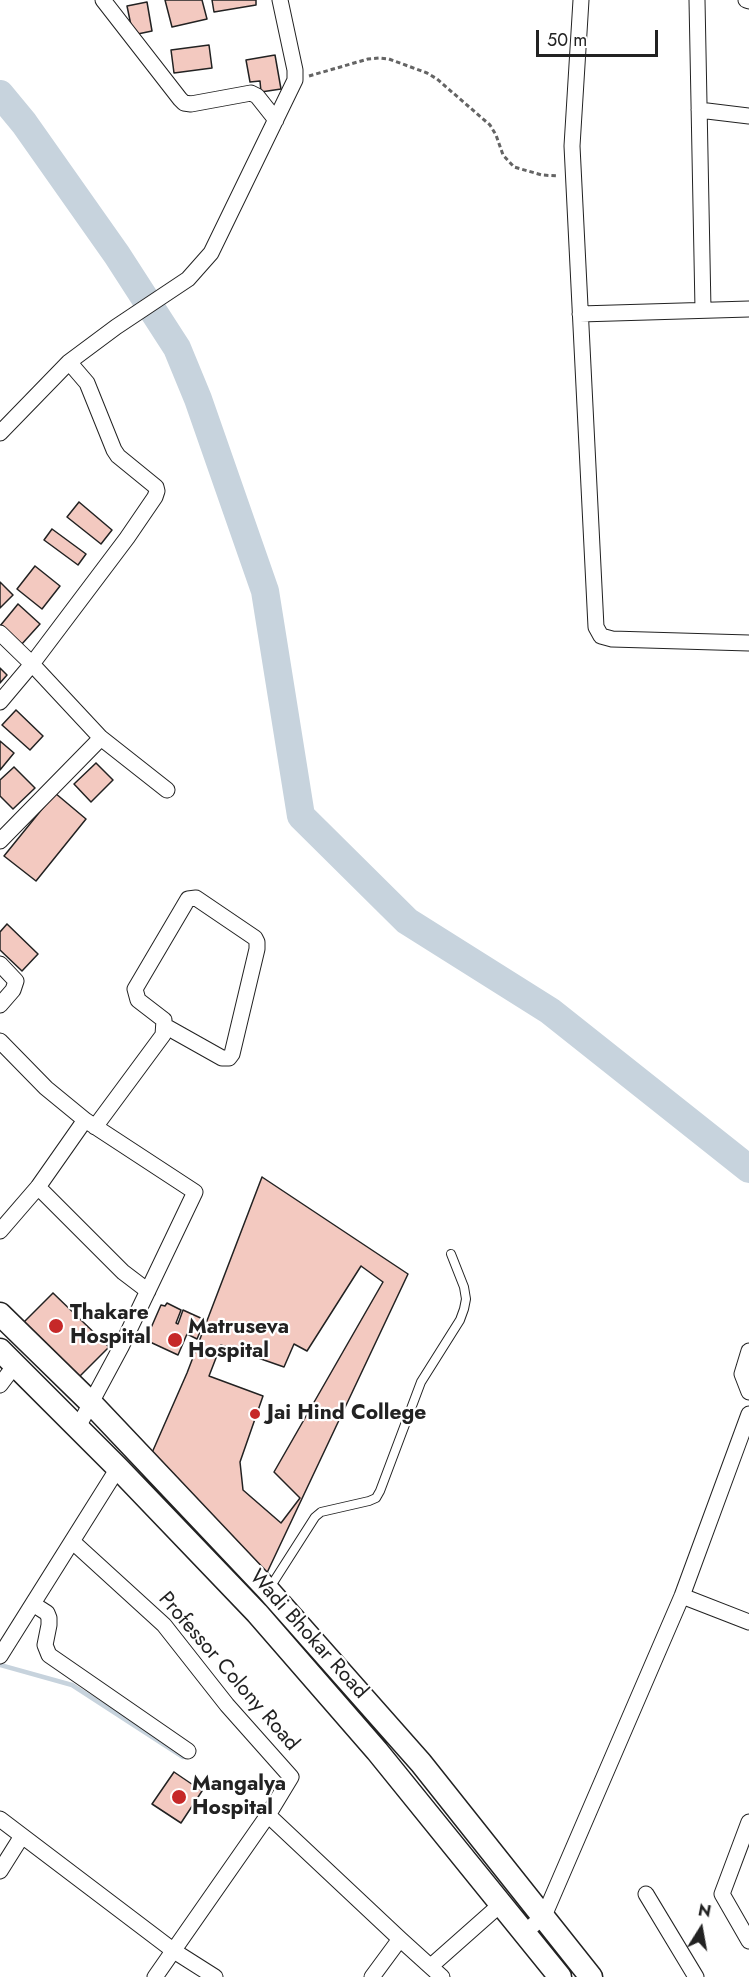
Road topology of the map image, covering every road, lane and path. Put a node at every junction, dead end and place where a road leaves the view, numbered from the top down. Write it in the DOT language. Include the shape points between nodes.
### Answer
graph roads {
  1 [pos="103,0"];
  2 [pos="280,0"];
  3 [pos="581,0"];
  4 [pos="697,0"];
  5 [pos="295,80"];
  6 [pos="699,110"];
  7 [pos="749,116"];
  8 [pos="276,120"];
  9 [pos="573,176"];
  10 [pos="703,309"];
  11 [pos="749,309"];
  12 [pos="580,314"];
  13 [pos="69,363"];
  14 [pos="1,430"];
  15 [pos="0,633"];
  16 [pos="749,643"];
  17 [pos="32,664"];
  18 [pos="0,702"];
  19 [pos="101,738"];
  20 [pos="167,789"];
  21 [pos="0,842"];
  22 [pos="0,964"];
  23 [pos="0,1005"];
  24 [pos="165,1026"];
  25 [pos="0,1041"];
  26 [pos="90,1124"];
  27 [pos="38,1187"];
  28 [pos="0,1231"];
  29 [pos="451,1254"];
  30 [pos="148,1291"];
  31 [pos="0,1314"];
  32 [pos="749,1351"];
  33 [pos="7,1358"];
  34 [pos="0,1385"];
  35 [pos="749,1392"];
  36 [pos="91,1403"];
  37 [pos="749,1414"];
  38 [pos="78,1427"];
  39 [pos="118,1468"];
  40 [pos="73,1542"];
  41 [pos="268,1590"];
  42 [pos="682,1596"];
  43 [pos="33,1604"];
  44 [pos="749,1622"];
  45 [pos="1,1651"];
  46 [pos="188,1751"];
  47 [pos="422,1763"];
  48 [pos="399,1780"];
  49 [pos="268,1815"];
  50 [pos="0,1819"];
  51 [pos="749,1822"];
  52 [pos="22,1836"];
  53 [pos="0,1871"];
  54 [pos="646,1893"];
  55 [pos="501,1904"];
  56 [pos="544,1916"];
  57 [pos="525,1932"];
  58 [pos="400,1939"];
  59 [pos="749,1941"];
  60 [pos="174,1951"];
  61 [pos="431,1966"];
  62 [pos="155,1977"];
  63 [pos="215,1977"];
  64 [pos="372,1977"];
  65 [pos="442,1977"];
  66 [pos="560,1977"];
  67 [pos="591,1977"];
  68 [pos="696,1977"];
  1 -- 8 [label="street" via="184,103 251,93"];
  2 -- 5 [label="street"];
  3 -- 9 [label="street"];
  4 -- 6 [label="street"];
  5 -- 8 [label="street"];
  5 -- 9 [label="path" via="368,59 389,59 437,79 490,124 503,155 514,167 542,175"];
  6 -- 7 [label="street"];
  6 -- 10 [label="street"];
  8 -- 13 [label="street" via="211,253 188,279"];
  9 -- 12 [label="street"];
  10 -- 11 [label="street"];
  10 -- 12 [label="street"];
  12 -- 16 [label="street" via="596,627 601,636 612,639"];
  13 -- 14 [label="street"];
  13 -- 17 [label="street" via="87,383 118,456 157,491 127,538"];
  15 -- 17 [label="street"];
  17 -- 18 [label="street"];
  17 -- 19 [label="street"];
  19 -- 20 [label="street"];
  19 -- 21 [label="street"];
  22 -- 23 [label="street" via="16,981"];
  24 -- 24 [label="street" via="222,1058 232,1054 257,942 196,898 188,899 135,989 138,1000 164,1020"];
  24 -- 26 [label="street" via="163,1035"];
  25 -- 26 [label="street" via="46,1088"];
  26 -- 27 [label="street"];
  26 -- 30 [label="street" via="195,1192"];
  27 -- 28 [label="street"];
  27 -- 30 [label="street" via="123,1272"];
  29 -- 41 [label="lane" via="464,1287 464,1309 421,1382 380,1491 369,1501 321,1512 315,1517"];
  30 -- 36 [label="street"];
  31 -- 36 [label="main road, Wadi Bhokar Road"];
  32 -- 35 [label="street" via="742,1374"];
  33 -- 34 [label="street"];
  33 -- 38 [label="main road, Wadi Bhokar Road"];
  36 -- 38 [label="street"];
  36 -- 41 [label="main road, Wadi Bhokar Road"];
  37 -- 42 [label="street"];
  38 -- 39 [label="main road, Wadi Bhokar Road"];
  39 -- 40 [label="street"];
  39 -- 48 [label="main road, Wadi Bhokar Road" via="256,1613"];
  40 -- 43 [label="street"];
  40 -- 49 [label="street, Professor Colony Road" via="165,1625 291,1777"];
  41 -- 47 [label="main road, Wadi Bhokar Road"];
  42 -- 44 [label="street"];
  42 -- 56 [label="street"];
  43 -- 45 [label="street"];
  43 -- 46 [label="street" via="49,1618 45,1645 49,1656"];
  47 -- 48 [label="main road"];
  47 -- 56 [label="main road, Wadi Bhokar Road"];
  48 -- 55 [label="main road, Wadi Bhokar Road"];
  49 -- 58 [label="street"];
  49 -- 60 [label="street"];
  50 -- 52 [label="street"];
  51 -- 59 [label="street" via="722,1894"];
  52 -- 53 [label="street"];
  52 -- 60 [label="street"];
  54 -- 68 [label="street"];
  55 -- 57 [label="main road, Wadi Bhokar Road"];
  55 -- 61 [label="street"];
  56 -- 57 [label="street"];
  56 -- 67 [label="main road, Wadi Bhokar Road"];
  57 -- 66 [label="main road, Wadi Bhokar Road"];
  58 -- 61 [label="street"];
  58 -- 64 [label="street"];
  60 -- 62 [label="street"];
  60 -- 63 [label="street"];
  61 -- 65 [label="street"];
}
